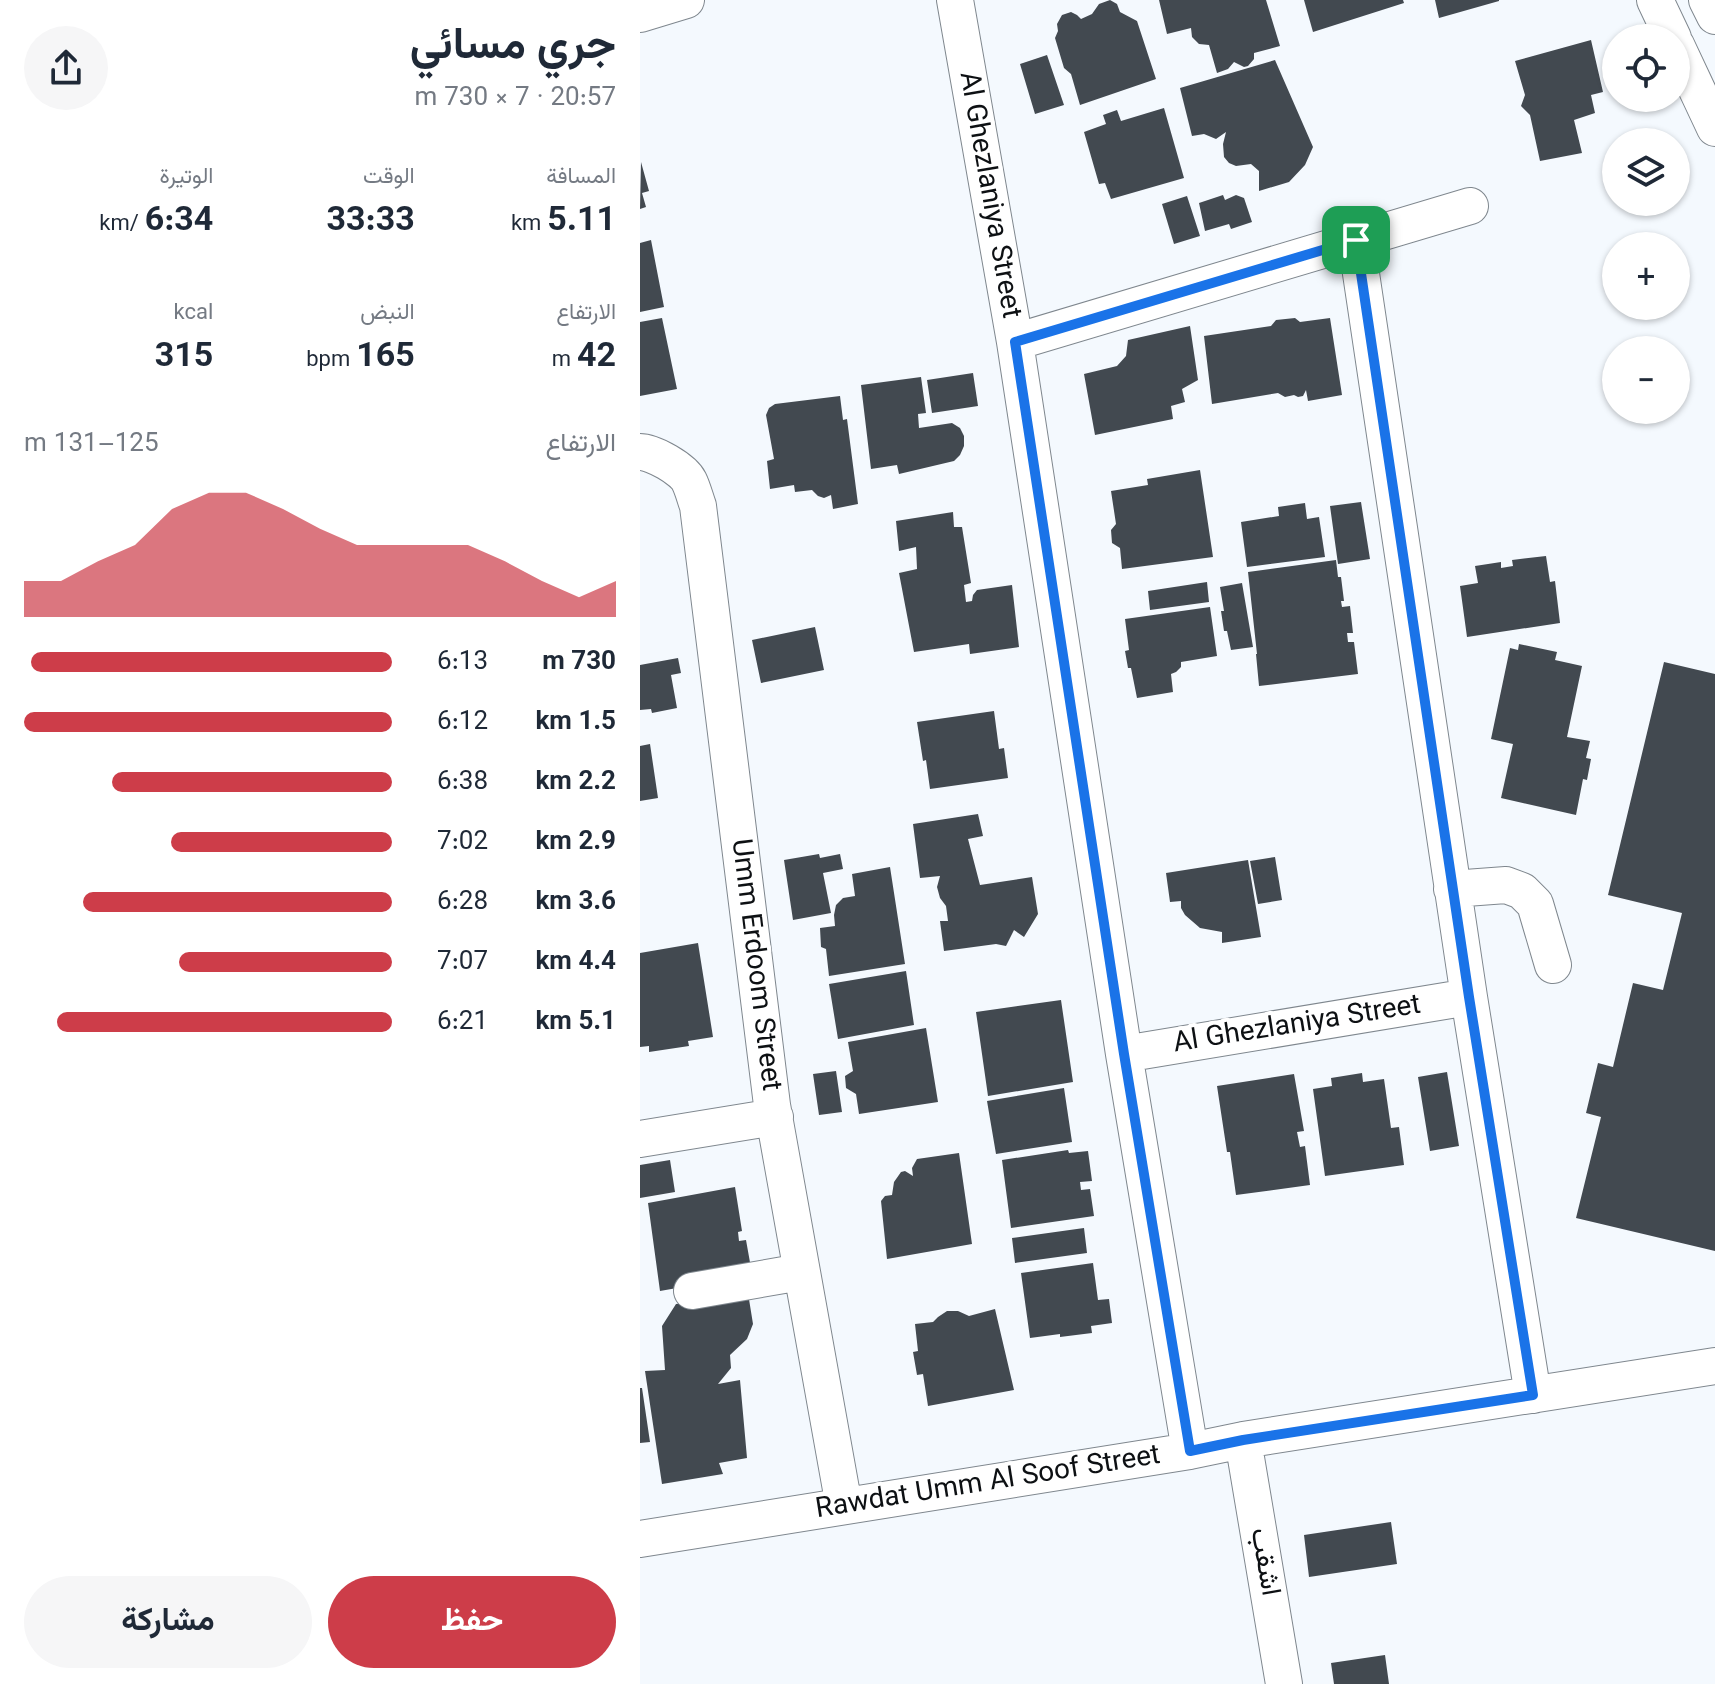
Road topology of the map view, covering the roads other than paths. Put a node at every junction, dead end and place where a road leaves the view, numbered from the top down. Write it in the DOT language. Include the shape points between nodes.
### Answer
graph roads {
  1 [pos="686,0"];
  2 [pos="955,0"];
  3 [pos="1655,0"];
  4 [pos="1707,0"];
  5 [pos="640,14"];
  6 [pos="1715,16"];
  7 [pos="1666,24"];
  8 [pos="1690,75"];
  9 [pos="1715,128"];
  10 [pos="1470,206"];
  11 [pos="1356,240"];
  12 [pos="1015,342"];
  13 [pos="640,452"];
  14 [pos="1452,889"];
  15 [pos="1553,965"];
  16 [pos="1469,997"];
  17 [pos="1124,1054"];
  18 [pos="774,1111"];
  19 [pos="640,1125"];
  20 [pos="640,1139"];
  21 [pos="801,1272"];
  22 [pos="692,1291"];
  23 [pos="1715,1366"];
  24 [pos="1533,1395"];
  25 [pos="1243,1440"];
  26 [pos="1190,1451"];
  27 [pos="844,1506"];
  28 [pos="640,1539"];
  29 [pos="1284,1684"];
  1 -- 5 [label="street"];
  2 -- 12 [label="street, Al Ghezlaniya Street"];
  3 -- 7 [label="street"];
  4 -- 6 [label="street"];
  8 -- 9 [label="street"];
  10 -- 11 [label="street"];
  11 -- 12 [label="street"];
  11 -- 14 [label="street"];
  12 -- 17 [label="street, Al Ghezlaniya Street"];
  13 -- 18 [label="street, Umm Erdoom Street" via="669,463 688,478 698,506"];
  14 -- 15 [label="street" via="1506,885 1522,891 1535,904"];
  14 -- 16 [label="street"];
  16 -- 17 [label="street, Al Ghezlaniya Street"];
  16 -- 24 [label="street"];
  17 -- 26 [label="street, Al Ghezlaniya Street"];
  18 -- 19 [label="street"];
  18 -- 20 [label="street"];
  18 -- 21 [label="street, Umm Erdoom Street"];
  21 -- 22 [label="street"];
  21 -- 27 [label="street, Umm Erdoom Street"];
  23 -- 24 [label="street, Rawdat Umm Al Soof Street"];
  24 -- 25 [label="street, Rawdat Umm Al Soof Street"];
  25 -- 26 [label="street, Rawdat Umm Al Soof Street"];
  25 -- 29 [label="street, اشقب"];
  26 -- 27 [label="street, Rawdat Umm Al Soof Street"];
  27 -- 28 [label="street, Rawdat Umm Al Soof Street"];
}
